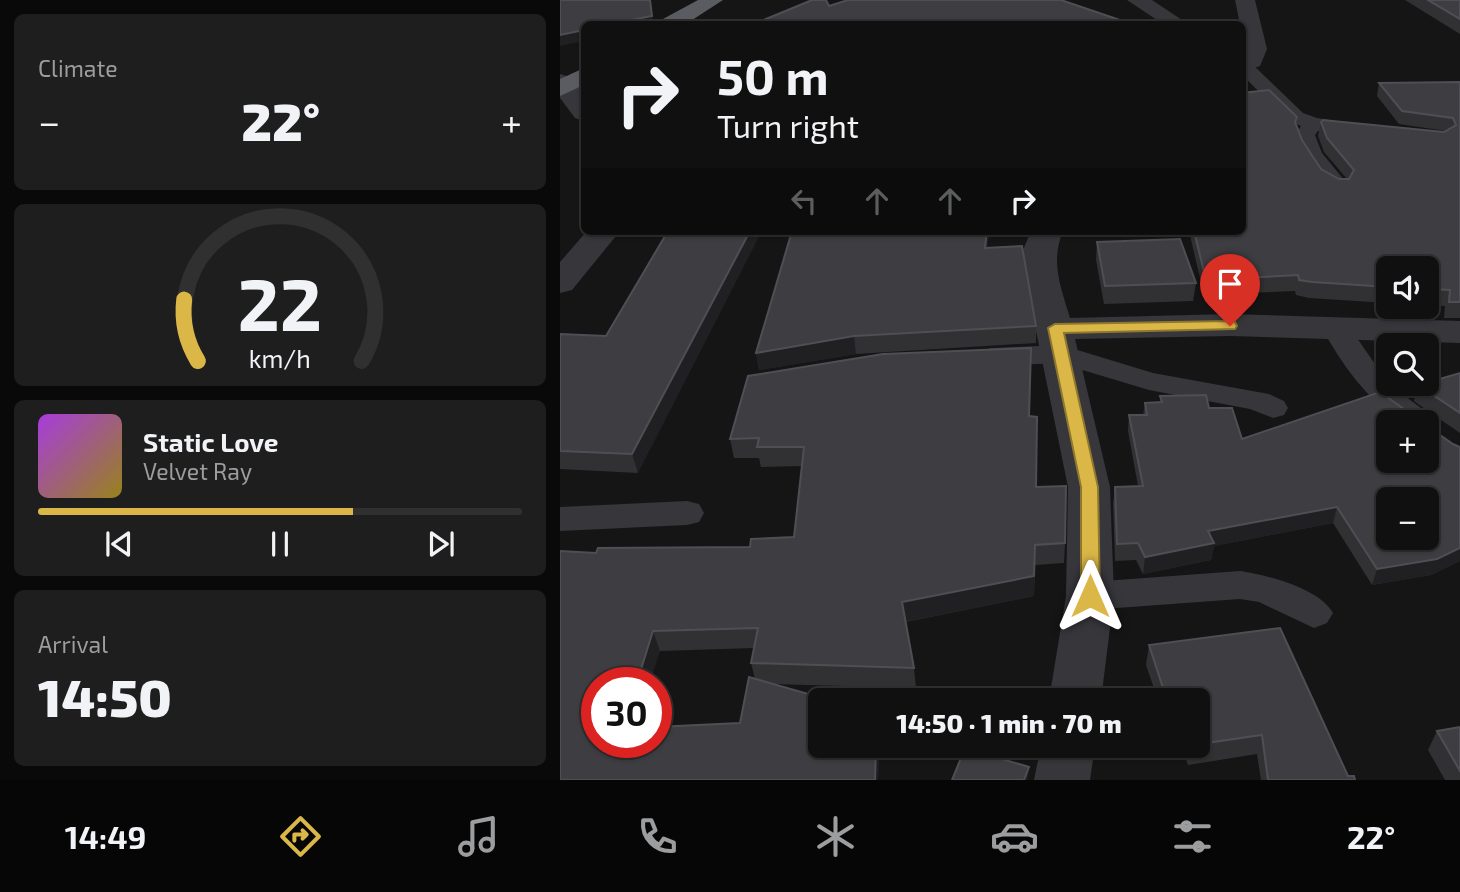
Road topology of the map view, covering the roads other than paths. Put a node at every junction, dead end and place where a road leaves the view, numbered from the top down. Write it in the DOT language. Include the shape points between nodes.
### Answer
graph roads {
  1 [pos="713,0"];
  2 [pos="1137,0"];
  3 [pos="1245,0"];
  4 [pos="676,21"];
  5 [pos="1172,21"];
  6 [pos="1246,64"];
  7 [pos="1246,68"];
  8 [pos="567,83"];
  9 [pos="581,108"];
  10 [pos="1313,124"];
  11 [pos="1384,132"];
  12 [pos="1338,186"];
  13 [pos="601,235"];
  14 [pos="1045,235"];
  15 [pos="560,283"];
  16 [pos="1336,328"];
  17 [pos="1460,332"];
  18 [pos="1058,342"];
  19 [pos="963,358"];
  20 [pos="1273,408"];
  21 [pos="1406,410"];
  22 [pos="687,513"];
  23 [pos="560,519"];
  24 [pos="1090,596"];
  25 [pos="1314,613"];
  26 [pos="1076,688"];
  27 [pos="1066,758"];
  28 [pos="1062,780"];
  1 -- 4 [label="highway"];
  2 -- 5 [label="street"];
  3 -- 6 [label="street" via="1256,49"];
  7 -- 10 [label="lane" via="1296,117"];
  8 -- 9 [label="street"];
  10 -- 11 [label="lane"];
  10 -- 12 [label="lane" via="1305,135 1312,155"];
  13 -- 15 [label="street"];
  14 -- 18 [label="street" via="1039,250"];
  16 -- 17 [label="street"];
  16 -- 18 [label="street" via="1230,326"];
  16 -- 21 [label="lane" via="1367,377"];
  18 -- 19 [label="lane"];
  18 -- 20 [label="lane" via="1149,381 1247,398"];
  18 -- 24 [label="street" via="1090,487"];
  22 -- 23 [label="lane"];
  24 -- 25 [label="lane" via="1240,585 1266,589"];
  24 -- 26 [label="street"];
  27 -- 28 [label="street"];
}
